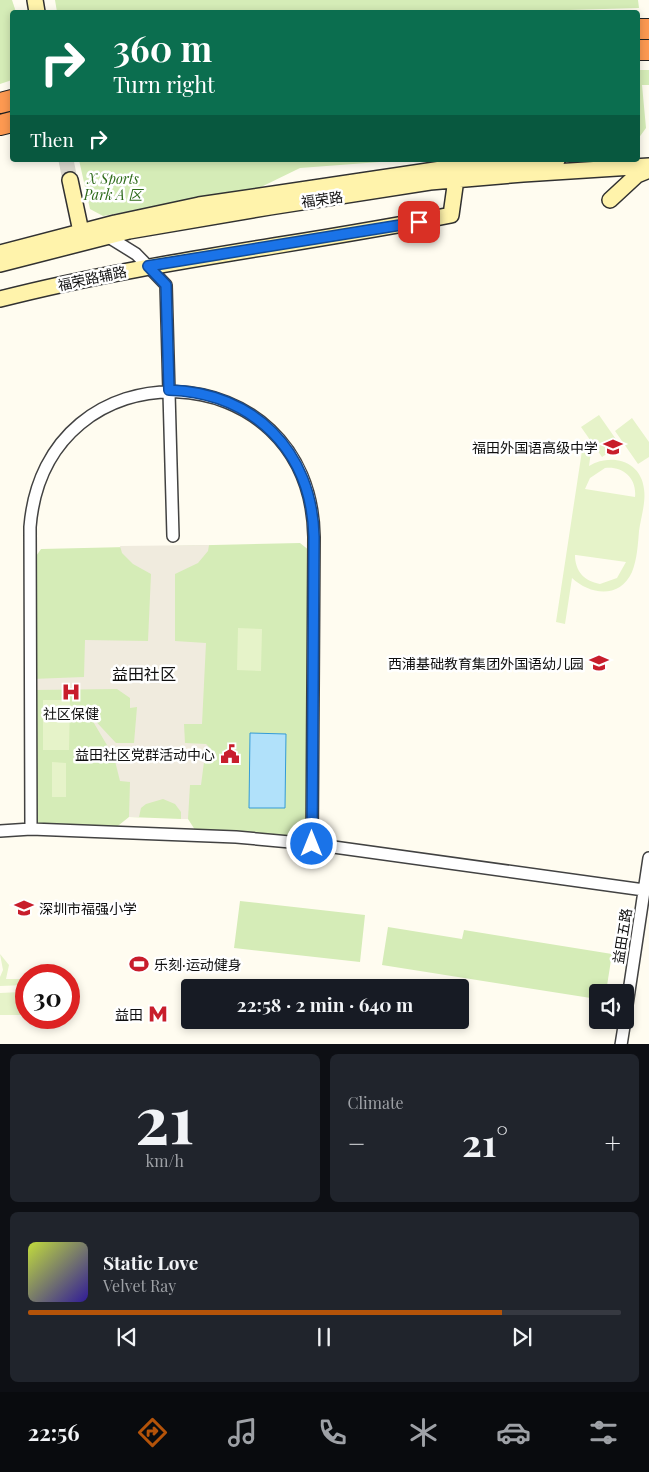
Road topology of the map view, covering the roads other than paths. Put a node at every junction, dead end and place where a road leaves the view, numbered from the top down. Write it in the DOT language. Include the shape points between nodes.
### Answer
graph roads {
  1 [pos="528,162"];
  2 [pos="649,168"];
  3 [pos="456,179"];
  4 [pos="70,180"];
  5 [pos="610,200"];
  6 [pos="107,236"];
  7 [pos="82,237"];
  8 [pos="0,253"];
  9 [pos="0,264"];
  10 [pos="148,266"];
  11 [pos="0,300"];
  12 [pos="169,390"];
  13 [pos="173,536"];
  14 [pos="31,829"];
  15 [pos="0,831"];
  16 [pos="312,844"];
  17 [pos="649,858"];
  18 [pos="644,890"];
  19 [pos="630,984"];
  20 [pos="623,1029"];
  21 [pos="621,1044"];
  1 -- 7 [label="main road, 福荣路" via="455,167 153,214"];
  2 -- 3 [label="main road, 福荣路"];
  2 -- 5 [label="main road"];
  3 -- 6 [label="main road, 福荣路" via="254,209"];
  3 -- 10 [label="main road, 福荣路辅路" via="451,215"];
  4 -- 7 [label="main road"];
  6 -- 7 [label="main road, 福荣路"];
  6 -- 10 [label="street" via="136,254"];
  7 -- 8 [label="main road, 福荣路"];
  7 -- 9 [label="main road, 福荣路"];
  10 -- 11 [label="main road, 福荣路辅路"];
  10 -- 12 [label="street" via="166,285"];
  12 -- 13 [label="street"];
  12 -- 14 [label="street" via="127,398 89,417 58,447 38,485 30,527"];
  12 -- 16 [label="street" via="212,396 252,415 288,450 308,491 314,537"];
  14 -- 15 [label="street"];
  14 -- 16 [label="street" via="236,837"];
  16 -- 18 [label="street"];
  17 -- 18 [label="street, 益田五路"];
  18 -- 19 [label="street, 益田五路"];
  20 -- 21 [label="street, 益田五路"];
}
